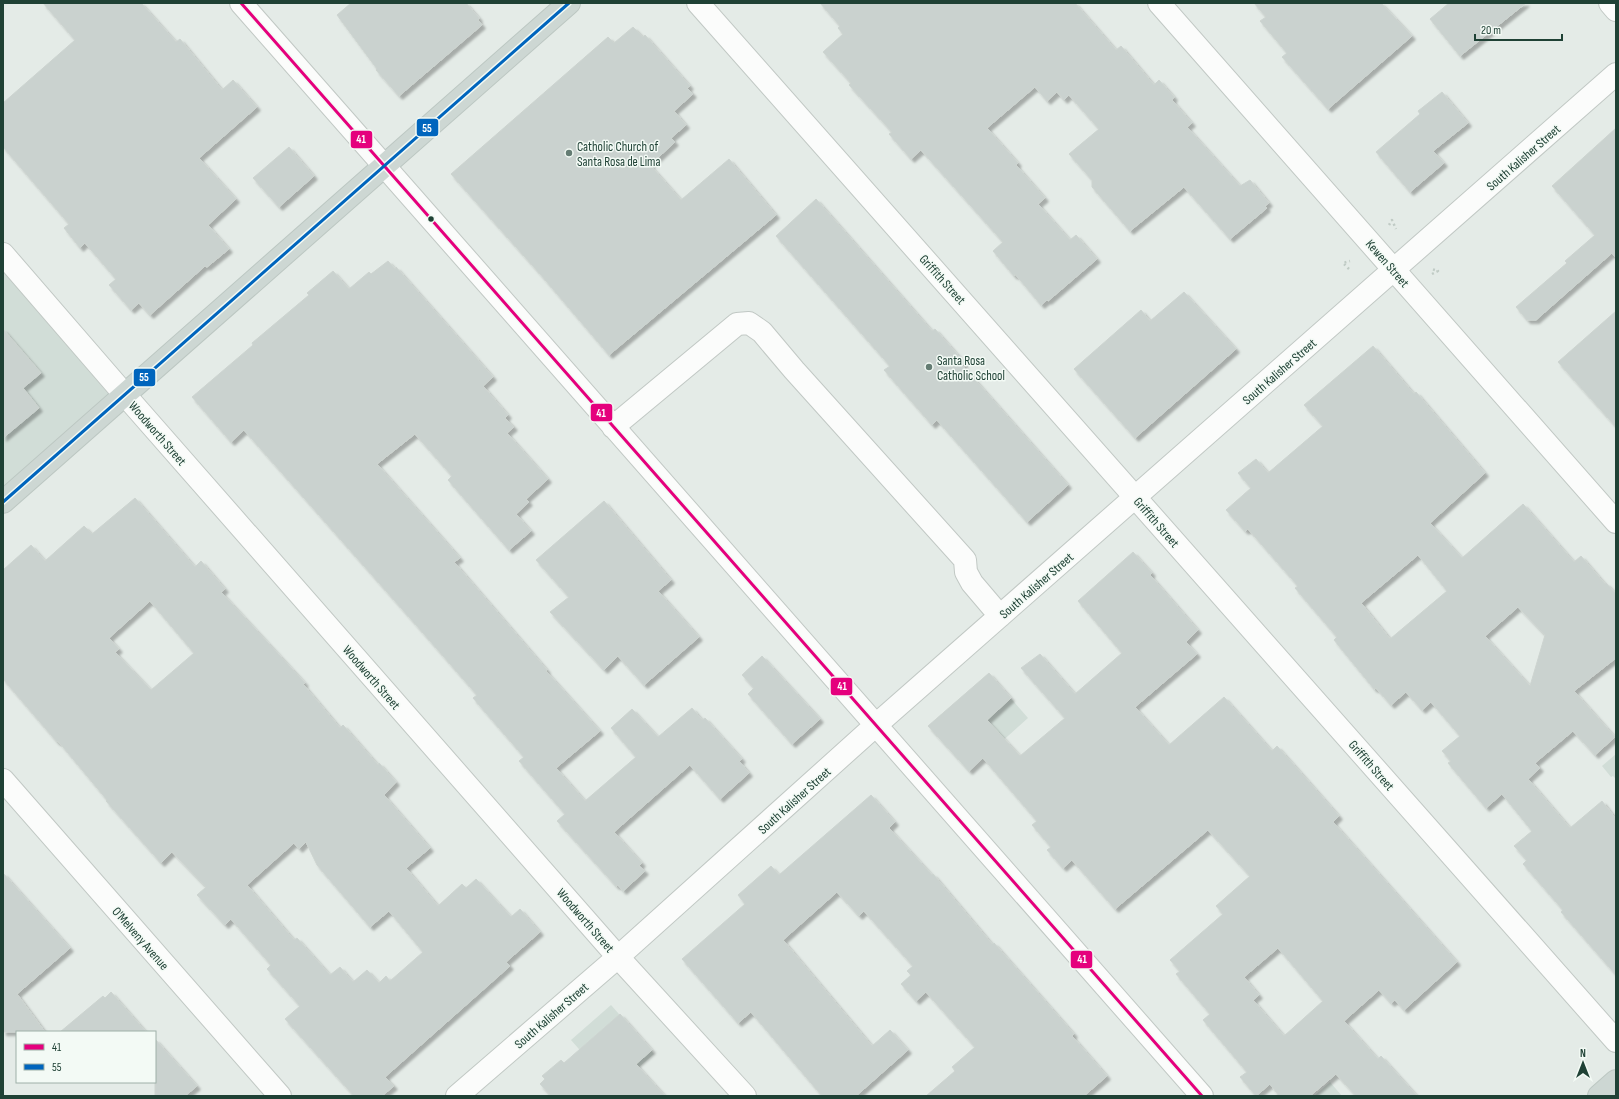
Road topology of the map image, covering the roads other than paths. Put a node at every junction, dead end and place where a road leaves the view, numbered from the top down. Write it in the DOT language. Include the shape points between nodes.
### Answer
graph roads {
  1 [pos="241,3"];
  2 [pos="569,3"];
  3 [pos="698,3"];
  4 [pos="1159,3"];
  5 [pos="1610,3"];
  6 [pos="1616,10"];
  7 [pos="1616,74"];
  8 [pos="384,166"];
  9 [pos="3,254"];
  10 [pos="1394,270"];
  11 [pos="125,395"];
  12 [pos="613,427"];
  13 [pos="1136,497"];
  14 [pos="3,502"];
  15 [pos="1616,522"];
  16 [pos="1000,616"];
  17 [pos="876,725"];
  18 [pos="3,780"];
  19 [pos="618,957"];
  20 [pos="1616,1041"];
  21 [pos="1616,1081"];
  22 [pos="280,1096"];
  23 [pos="457,1096"];
  24 [pos="745,1096"];
  25 [pos="1202,1096"];
  26 [pos="1599,1096"];
  1 -- 8 [label="street"];
  2 -- 8 [label="main road"];
  3 -- 13 [label="street, Griffith Street"];
  4 -- 10 [label="street, Kewen Street"];
  5 -- 6 [label="street"];
  7 -- 10 [label="street, South Kalisher Street"];
  8 -- 11 [label="main road"];
  8 -- 12 [label="street"];
  9 -- 11 [label="street, Woodworth Street"];
  10 -- 13 [label="street, South Kalisher Street"];
  10 -- 15 [label="street, Kewen Street"];
  11 -- 14 [label="main road"];
  11 -- 19 [label="street, Woodworth Street"];
  12 -- 16 [label="street" via="737,324 749,323 762,332 965,560 966,572 972,583"];
  12 -- 17 [label="street"];
  13 -- 16 [label="street, South Kalisher Street"];
  13 -- 20 [label="street, Griffith Street"];
  16 -- 17 [label="street, South Kalisher Street"];
  17 -- 19 [label="street, South Kalisher Street"];
  17 -- 25 [label="street"];
  18 -- 22 [label="street, O'Melveny Avenue"];
  19 -- 23 [label="street, South Kalisher Street"];
  19 -- 24 [label="street, Woodworth Street"];
  21 -- 26 [label="main road"];
}
